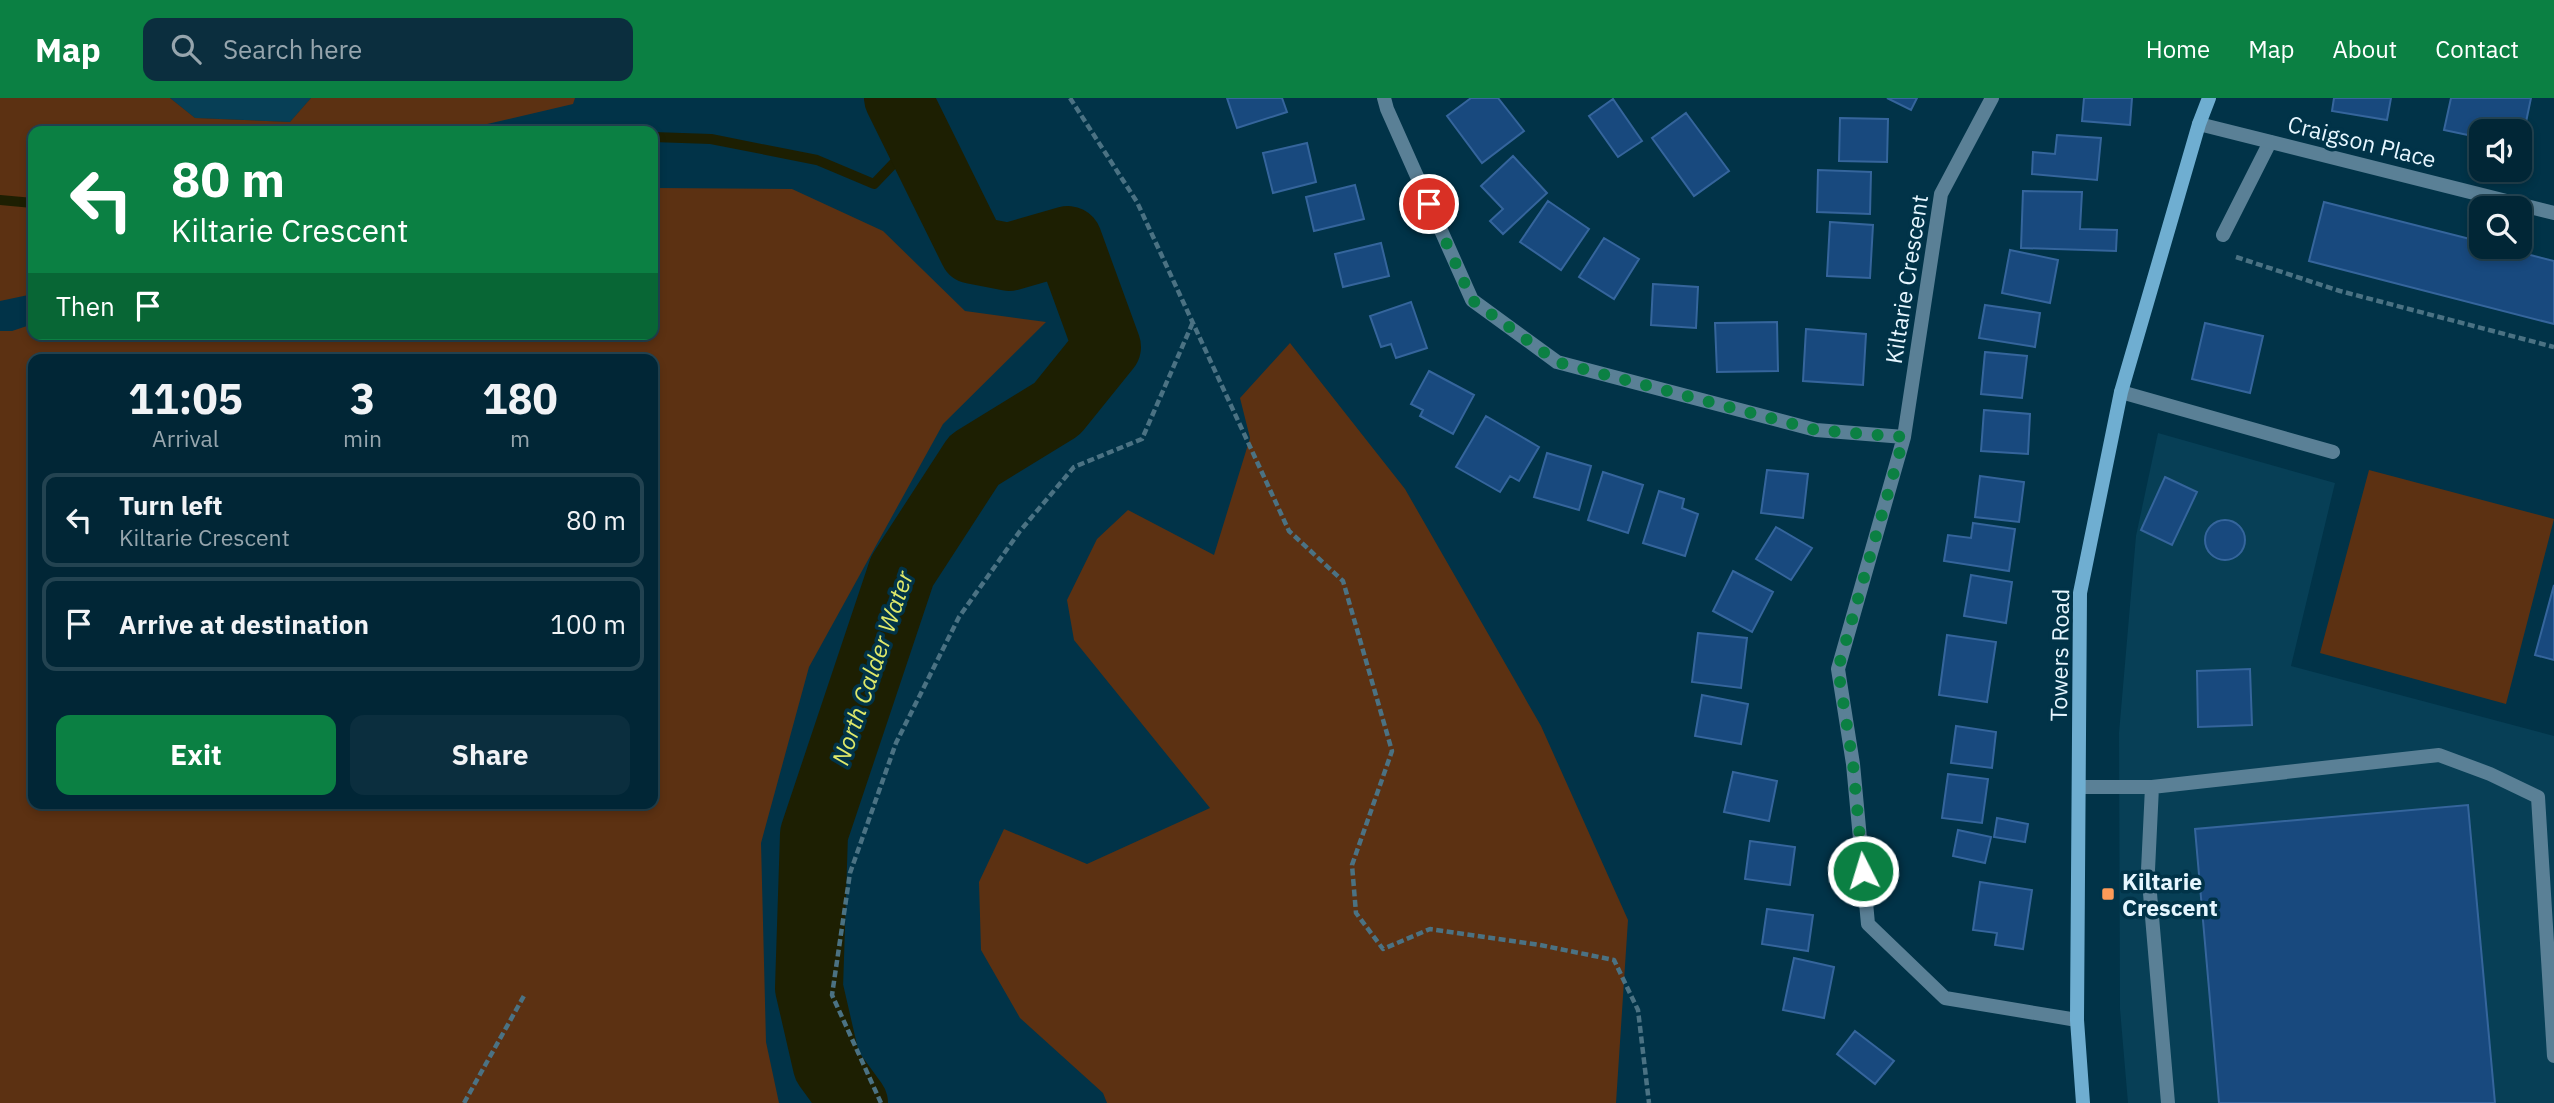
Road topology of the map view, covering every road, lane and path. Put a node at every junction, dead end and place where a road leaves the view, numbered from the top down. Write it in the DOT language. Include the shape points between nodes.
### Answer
graph roads {
  1 [pos="1070,98"];
  2 [pos="1384,98"];
  3 [pos="1992,98"];
  4 [pos="2209,98"];
  5 [pos="2199,124"];
  6 [pos="2270,142"];
  7 [pos="2554,213"];
  8 [pos="2223,235"];
  9 [pos="1193,321"];
  10 [pos="2554,347"];
  11 [pos="2121,392"];
  12 [pos="1904,437"];
  13 [pos="2333,452"];
  14 [pos="2079,787"];
  15 [pos="2152,787"];
  16 [pos="2554,796"];
  17 [pos="2538,797"];
  18 [pos="525,993"];
  19 [pos="2077,1020"];
  20 [pos="2554,1056"];
  21 [pos="464,1103"];
  22 [pos="881,1103"];
  23 [pos="1649,1103"];
  24 [pos="2082,1103"];
  25 [pos="2168,1103"];
  1 -- 9 [label="path" via="1137,202"];
  2 -- 12 [label="street" via="1472,300 1557,362 1816,430"];
  3 -- 12 [label="street, Kiltarie Crescent" via="1941,194"];
  4 -- 5 [label="street, Towers Road"];
  5 -- 6 [label="street, Craigson Place"];
  5 -- 11 [label="street, Towers Road"];
  6 -- 7 [label="street, Craigson Place"];
  6 -- 8 [label="street"];
  8 -- 10 [label="path" via="2236,258 2340,291"];
  9 -- 22 [label="path" via="1142,439 1074,467 1020,531 959,617 896,743 850,873 832,995"];
  9 -- 23 [label="path" via="1289,531 1343,581 1392,751 1352,865 1356,913 1383,949 1430,929 1614,960 1638,1010"];
  11 -- 13 [label="street"];
  11 -- 14 [label="street, Towers Road" via="2080,593"];
  12 -- 19 [label="street, Kiltarie Crescent" via="1838,669 1853,764 1868,924 1945,998"];
  14 -- 15 [label="street"];
  14 -- 19 [label="street, Towers Road"];
  15 -- 17 [label="street" via="2439,755"];
  15 -- 25 [label="street" via="2148,870"];
  16 -- 17 [label="street"];
  17 -- 20 [label="street"];
  18 -- 21 [label="path"];
  19 -- 24 [label="street, Towers Road"];
}
